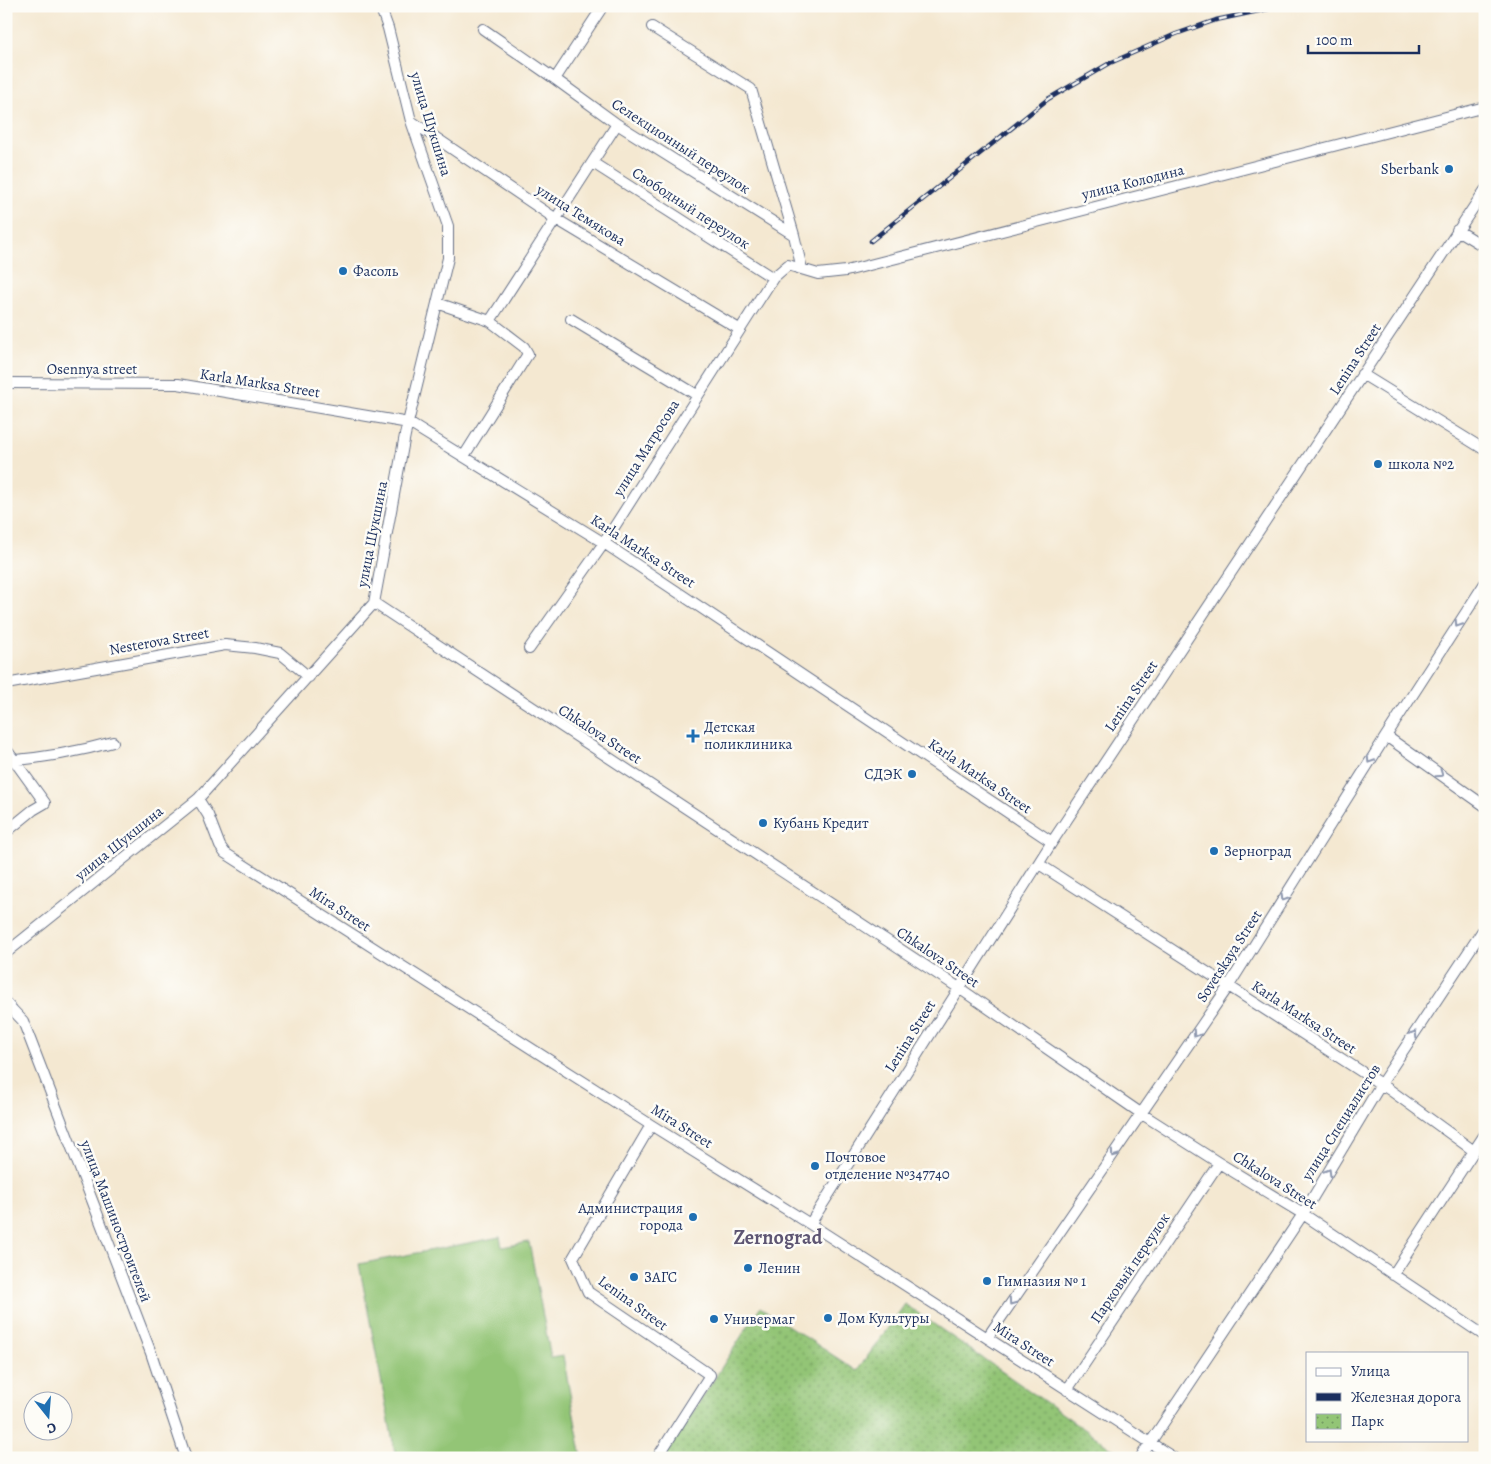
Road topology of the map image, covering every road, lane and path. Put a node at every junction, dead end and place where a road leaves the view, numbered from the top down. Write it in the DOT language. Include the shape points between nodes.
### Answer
graph roads {
  1 [pos="380,6"];
  2 [pos="604,6"];
  3 [pos="652,27"];
  4 [pos="483,29"];
  5 [pos="555,78"];
  6 [pos="1485,107"];
  7 [pos="411,121"];
  8 [pos="617,124"];
  9 [pos="593,163"];
  10 [pos="1485,190"];
  11 [pos="556,219"];
  12 [pos="1457,230"];
  13 [pos="794,235"];
  14 [pos="1485,247"];
  15 [pos="788,265"];
  16 [pos="802,269"];
  17 [pos="773,278"];
  18 [pos="437,303"];
  19 [pos="571,318"];
  20 [pos="490,321"];
  21 [pos="739,330"];
  22 [pos="1362,374"];
  23 [pos="6,383"];
  24 [pos="178,384"];
  25 [pos="697,395"];
  26 [pos="409,423"];
  27 [pos="1485,450"];
  28 [pos="464,456"];
  29 [pos="604,542"];
  30 [pos="1485,583"];
  31 [pos="374,602"];
  32 [pos="529,649"];
  33 [pos="309,676"];
  34 [pos="6,684"];
  35 [pos="1386,736"];
  36 [pos="113,742"];
  37 [pos="6,749"];
  38 [pos="10,761"];
  39 [pos="198,799"];
  40 [pos="1485,806"];
  41 [pos="6,832"];
  42 [pos="1052,842"];
  43 [pos="1039,864"];
  44 [pos="1485,927"];
  45 [pos="6,954"];
  46 [pos="1228,987"];
  47 [pos="959,988"];
  48 [pos="6,1002"];
  49 [pos="1381,1084"];
  50 [pos="1142,1114"];
  51 [pos="651,1125"];
  52 [pos="1485,1134"];
  53 [pos="1474,1151"];
  54 [pos="1219,1163"];
  55 [pos="1302,1214"];
  56 [pos="810,1224"];
  57 [pos="1393,1275"];
  58 [pos="1485,1336"];
  59 [pos="987,1338"];
  60 [pos="1066,1390"];
  61 [pos="1150,1443"];
  62 [pos="186,1458"];
  63 [pos="657,1458"];
  64 [pos="1140,1458"];
  65 [pos="1174,1458"];
  1 -- 7 [label="street, улица Шукшина"];
  2 -- 5 [label="street"];
  3 -- 13 [label="street" via="751,88"];
  4 -- 5 [label="street, Селекционный переулок"];
  5 -- 8 [label="street, Селекционный переулок"];
  6 -- 16 [label="street, улица Колодина" via="846,271 818,274"];
  7 -- 11 [label="street, улица Темякова"];
  7 -- 18 [label="street, улица Шукшина" via="448,226 448,258"];
  8 -- 9 [label="street"];
  8 -- 13 [label="street, Селекционный переулок"];
  9 -- 11 [label="street"];
  9 -- 17 [label="street, Свободный переулок"];
  10 -- 12 [label="street, Lenina Street"];
  11 -- 20 [label="street"];
  11 -- 21 [label="street, улица Темякова"];
  12 -- 14 [label="street"];
  12 -- 22 [label="street, Lenina Street"];
  13 -- 16 [label="street"];
  15 -- 16 [label="street, улица Колодина"];
  15 -- 17 [label="street, улица Матросова"];
  17 -- 21 [label="street, улица Матросова"];
  18 -- 20 [label="street"];
  18 -- 26 [label="street, улица Шукшина"];
  19 -- 25 [label="street"];
  20 -- 28 [label="street" via="524,347 528,354"];
  21 -- 25 [label="street, улица Матросова"];
  22 -- 27 [label="street"];
  22 -- 42 [label="street, Lenina Street"];
  23 -- 24 [label="street, Osennya street"];
  24 -- 26 [label="street, Karla Marksa Street"];
  25 -- 29 [label="street, улица Матросова"];
  26 -- 28 [label="street, Karla Marksa Street"];
  26 -- 31 [label="street, улица Шукшина"];
  28 -- 29 [label="street, Karla Marksa Street"];
  29 -- 32 [label="street, улица Матросова"];
  29 -- 42 [label="street, Karla Marksa Street"];
  30 -- 35 [label="street, Sovetskaya Street, one-way"];
  31 -- 33 [label="street, улица Шукшина"];
  31 -- 47 [label="street, Chkalova Street"];
  33 -- 34 [label="street, Nesterova Street" via="280,653 225,645"];
  33 -- 39 [label="street, улица Шукшина"];
  35 -- 40 [label="street, one-way"];
  35 -- 46 [label="street, Sovetskaya Street, one-way"];
  36 -- 38 [label="street" via="85,750"];
  37 -- 38 [label="street"];
  38 -- 41 [label="street" via="46,803"];
  39 -- 45 [label="street, улица Шукшина"];
  39 -- 51 [label="street, Mira Street" via="225,853"];
  42 -- 43 [label="street, Lenina Street"];
  43 -- 46 [label="street, Karla Marksa Street"];
  43 -- 47 [label="street, Lenina Street"];
  49 -- 44 [label="street, улица Специалистов, one-way"];
  46 -- 49 [label="street, Karla Marksa Street"];
  46 -- 50 [label="street, Sovetskaya Street, one-way"];
  47 -- 50 [label="street, Chkalova Street"];
  47 -- 56 [label="street, Lenina Street"];
  48 -- 62 [label="street, улица Машиностроителей" via="24,1021 151,1353"];
  49 -- 53 [label="street, Karla Marksa Street"];
  55 -- 49 [label="street, улица Специалистов, one-way"];
  50 -- 54 [label="street, Chkalova Street"];
  50 -- 59 [label="street, Sovetskaya Street, one-way"];
  51 -- 56 [label="street, Mira Street"];
  51 -- 63 [label="street, Lenina Street" via="573,1258 588,1292 710,1375"];
  52 -- 53 [label="street"];
  53 -- 57 [label="street"];
  54 -- 55 [label="street, Chkalova Street"];
  54 -- 60 [label="street, Парковый переулок"];
  55 -- 57 [label="street, Chkalova Street"];
  55 -- 61 [label="street, улица Специалистов"];
  56 -- 59 [label="street, Mira Street"];
  57 -- 58 [label="street, Chkalova Street"];
  59 -- 60 [label="street, Mira Street"];
  60 -- 61 [label="street, Mira Street"];
  61 -- 64 [label="street, улица Специалистов"];
  61 -- 65 [label="street, Mira Street"];
}
